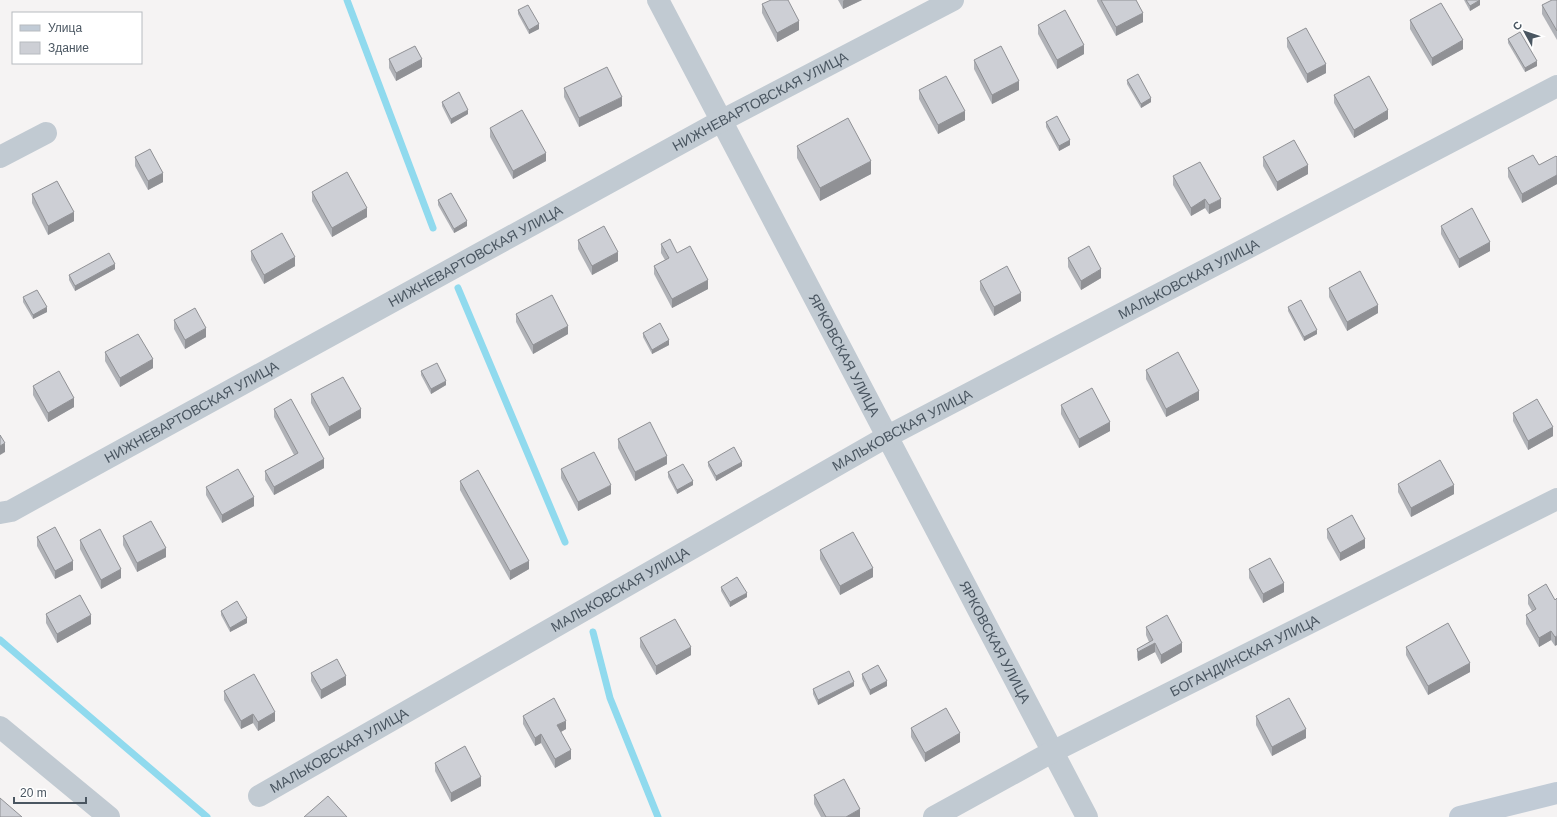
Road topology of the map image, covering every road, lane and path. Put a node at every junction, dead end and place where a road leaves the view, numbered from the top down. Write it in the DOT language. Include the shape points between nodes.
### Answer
graph roads {
  1 [pos="658,0"];
  2 [pos="953,0"];
  3 [pos="1557,86"];
  4 [pos="721,121"];
  5 [pos="46,133"];
  6 [pos="0,157"];
  7 [pos="888,436"];
  8 [pos="1557,499"];
  9 [pos="0,513"];
  10 [pos="0,727"];
  11 [pos="1052,752"];
  12 [pos="1557,793"];
  13 [pos="259,796"];
  14 [pos="110,817"];
  15 [pos="934,817"];
  16 [pos="1087,817"];
  17 [pos="1460,817"];
  1 -- 4 [label="street, ЯРКОВСКАЯ УЛИЦА"];
  2 -- 4 [label="street, НИЖНЕВАРТОВСКАЯ УЛИЦА"];
  3 -- 7 [label="street, МАЛЬКОВСКАЯ УЛИЦА"];
  4 -- 7 [label="street, ЯРКОВСКАЯ УЛИЦА"];
  4 -- 9 [label="street, НИЖНЕВАРТОВСКАЯ УЛИЦА" via="11,511"];
  5 -- 6 [label="street"];
  7 -- 11 [label="street, ЯРКОВСКАЯ УЛИЦА"];
  7 -- 13 [label="street, МАЛЬКОВСКАЯ УЛИЦА"];
  8 -- 11 [label="street, БОГАНДИНСКАЯ УЛИЦА"];
  10 -- 14 [label="street"];
  11 -- 15 [label="street, БОГАНДИНСКАЯ УЛИЦА"];
  11 -- 16 [label="street, ЯРКОВСКАЯ УЛИЦА"];
  12 -- 17 [label="street"];
}
